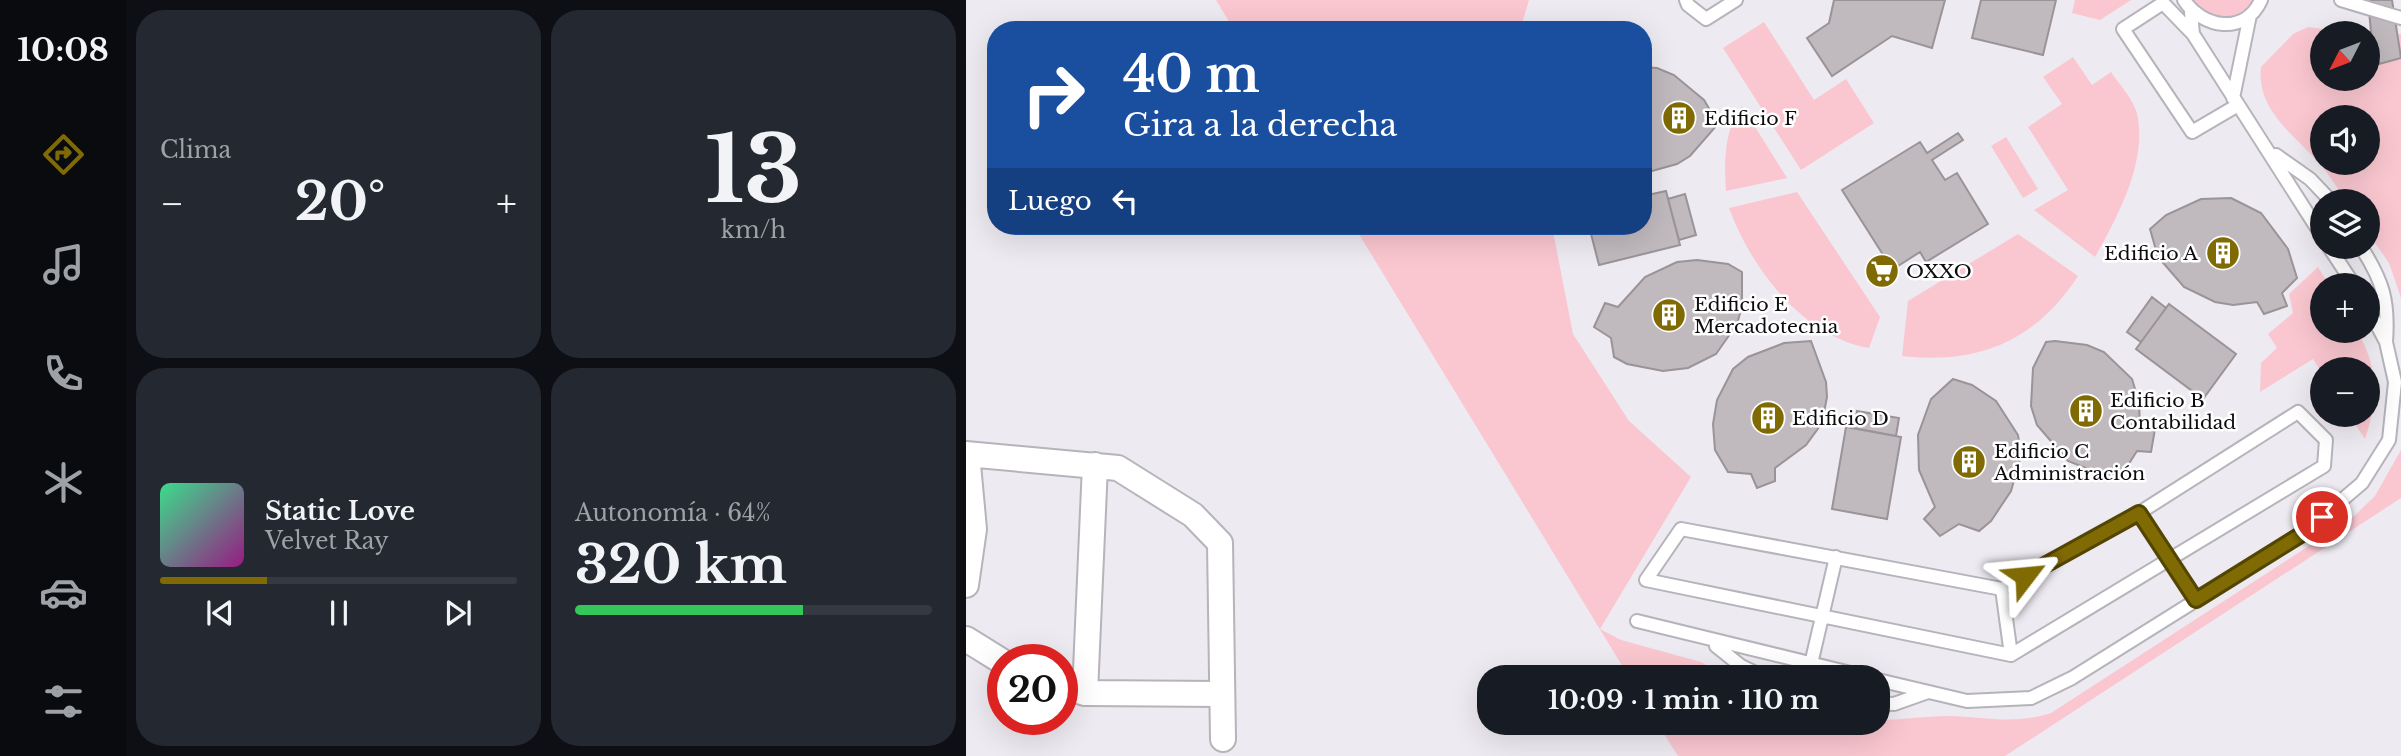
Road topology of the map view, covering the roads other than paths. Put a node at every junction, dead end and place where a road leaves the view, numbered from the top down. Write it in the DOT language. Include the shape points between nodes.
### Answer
graph roads {
  1 [pos="1686,0"];
  2 [pos="1736,0"];
  3 [pos="2184,0"];
  4 [pos="2261,0"];
  5 [pos="2341,0"];
  6 [pos="2191,12"];
  7 [pos="2250,15"];
  8 [pos="2401,18"];
  9 [pos="2193,34"];
  10 [pos="2236,102"];
  11 [pos="2264,145"];
  12 [pos="2320,189"];
  13 [pos="2310,217"];
  14 [pos="2368,259"];
  15 [pos="2380,331"];
  16 [pos="2386,342"];
  17 [pos="966,454"];
  18 [pos="1095,465"];
  19 [pos="2139,513"];
  20 [pos="1836,557"];
  21 [pos="2170,561"];
  22 [pos="966,585"];
  23 [pos="2002,589"];
  24 [pos="2196,600"];
  25 [pos="1822,617"];
  26 [pos="1637,621"];
  27 [pos="966,639"];
  28 [pos="1710,641"];
  29 [pos="1078,646"];
  30 [pos="987,652"];
  31 [pos="2011,655"];
  32 [pos="1811,664"];
  33 [pos="1740,665"];
  34 [pos="1815,665"];
  35 [pos="1890,683"];
  36 [pos="1078,689"];
  37 [pos="1929,692"];
  38 [pos="1220,694"];
  39 [pos="1890,704"];
  40 [pos="1223,738"];
  1 -- 2 [label="lane" via="1706,19"];
  3 -- 6 [label="lane"];
  4 -- 7 [label="lane"];
  5 -- 8 [label="lane"];
  6 -- 7 [label="lane" via="2216,25 2240,22"];
  6 -- 9 [label="lane"];
  7 -- 10 [label="lane"];
  9 -- 10 [label="lane"];
  9 -- 10 [label="lane" via="2163,3 2123,29 2192,132"];
  10 -- 11 [label="lane"];
  11 -- 12 [label="lane"];
  11 -- 13 [label="lane"];
  14 -- 16 [label="lane" via="2384,288"];
  15 -- 16 [label="lane"];
  16 -- 24 [label="lane" via="2395,382 2389,440 2362,483 2302,534"];
  17 -- 18 [label="street"];
  17 -- 22 [label="street" via="974,529"];
  18 -- 29 [label="street"];
  18 -- 38 [label="street" via="1118,468 1158,490 1193,515 1220,543"];
  19 -- 21 [label="lane"];
  19 -- 21 [label="lane" via="2298,412 2326,440 2325,466"];
  19 -- 23 [label="lane"];
  20 -- 23 [label="lane"];
  20 -- 25 [label="lane"];
  20 -- 25 [label="lane" via="1681,529 1646,580"];
  21 -- 24 [label="lane"];
  21 -- 31 [label="lane"];
  23 -- 31 [label="lane"];
  24 -- 37 [label="lane" via="2072,678 2031,698 1967,701"];
  25 -- 31 [label="lane"];
  25 -- 32 [label="lane"];
  26 -- 28 [label="lane"];
  27 -- 30 [label="street"];
  28 -- 32 [label="lane"];
  28 -- 33 [label="lane"];
  32 -- 34 [label="lane"];
  35 -- 37 [label="lane"];
  36 -- 38 [label="street"];
  37 -- 39 [label="lane"];
  38 -- 40 [label="street"];
}
